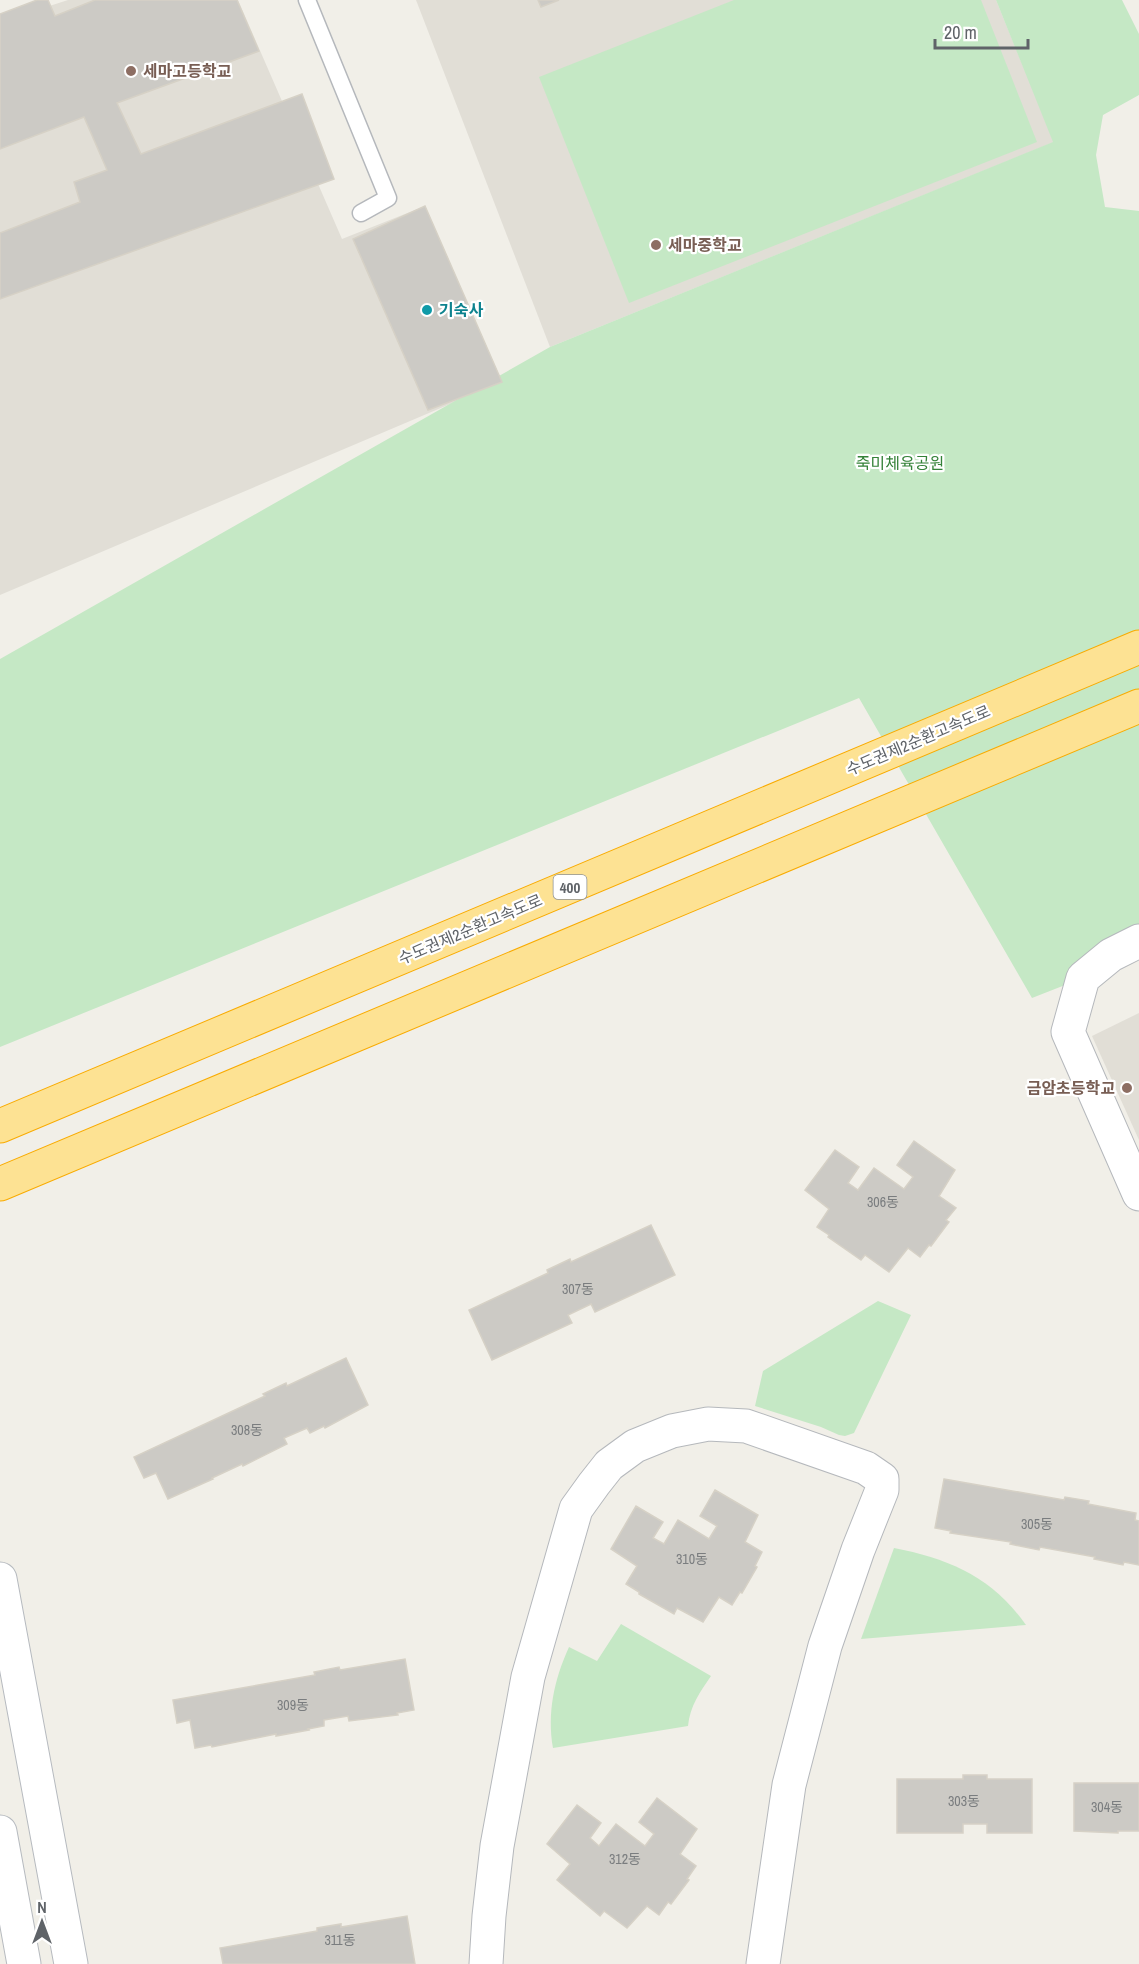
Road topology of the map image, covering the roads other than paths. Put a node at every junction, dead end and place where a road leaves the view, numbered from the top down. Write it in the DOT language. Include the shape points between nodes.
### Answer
graph roads {
  1 [pos="307,0"];
  2 [pos="361,213"];
  3 [pos="1139,647"];
  4 [pos="1139,706"];
  5 [pos="1139,941"];
  6 [pos="0,1126"];
  7 [pos="0,1184"];
  8 [pos="1139,1194"];
  9 [pos="0,1579"];
  10 [pos="0,1832"];
  11 [pos="24,1964"];
  12 [pos="70,1964"];
  13 [pos="486,1964"];
  14 [pos="763,1964"];
  1 -- 2 [label="lane" via="388,198"];
  3 -- 6 [label="highway, 수도권제2순환고속도로 / 400"];
  4 -- 7 [label="highway"];
  5 -- 8 [label="street" via="1111,955 1083,978 1068,1032"];
  9 -- 12 [label="street"];
  10 -- 11 [label="street"];
  13 -- 14 [label="street" via="497,1846 528,1677 576,1509 609,1465 635,1446 672,1431 708,1424 746,1426 866,1468 882,1479 882,1490 825,1646 792,1774"];
}
